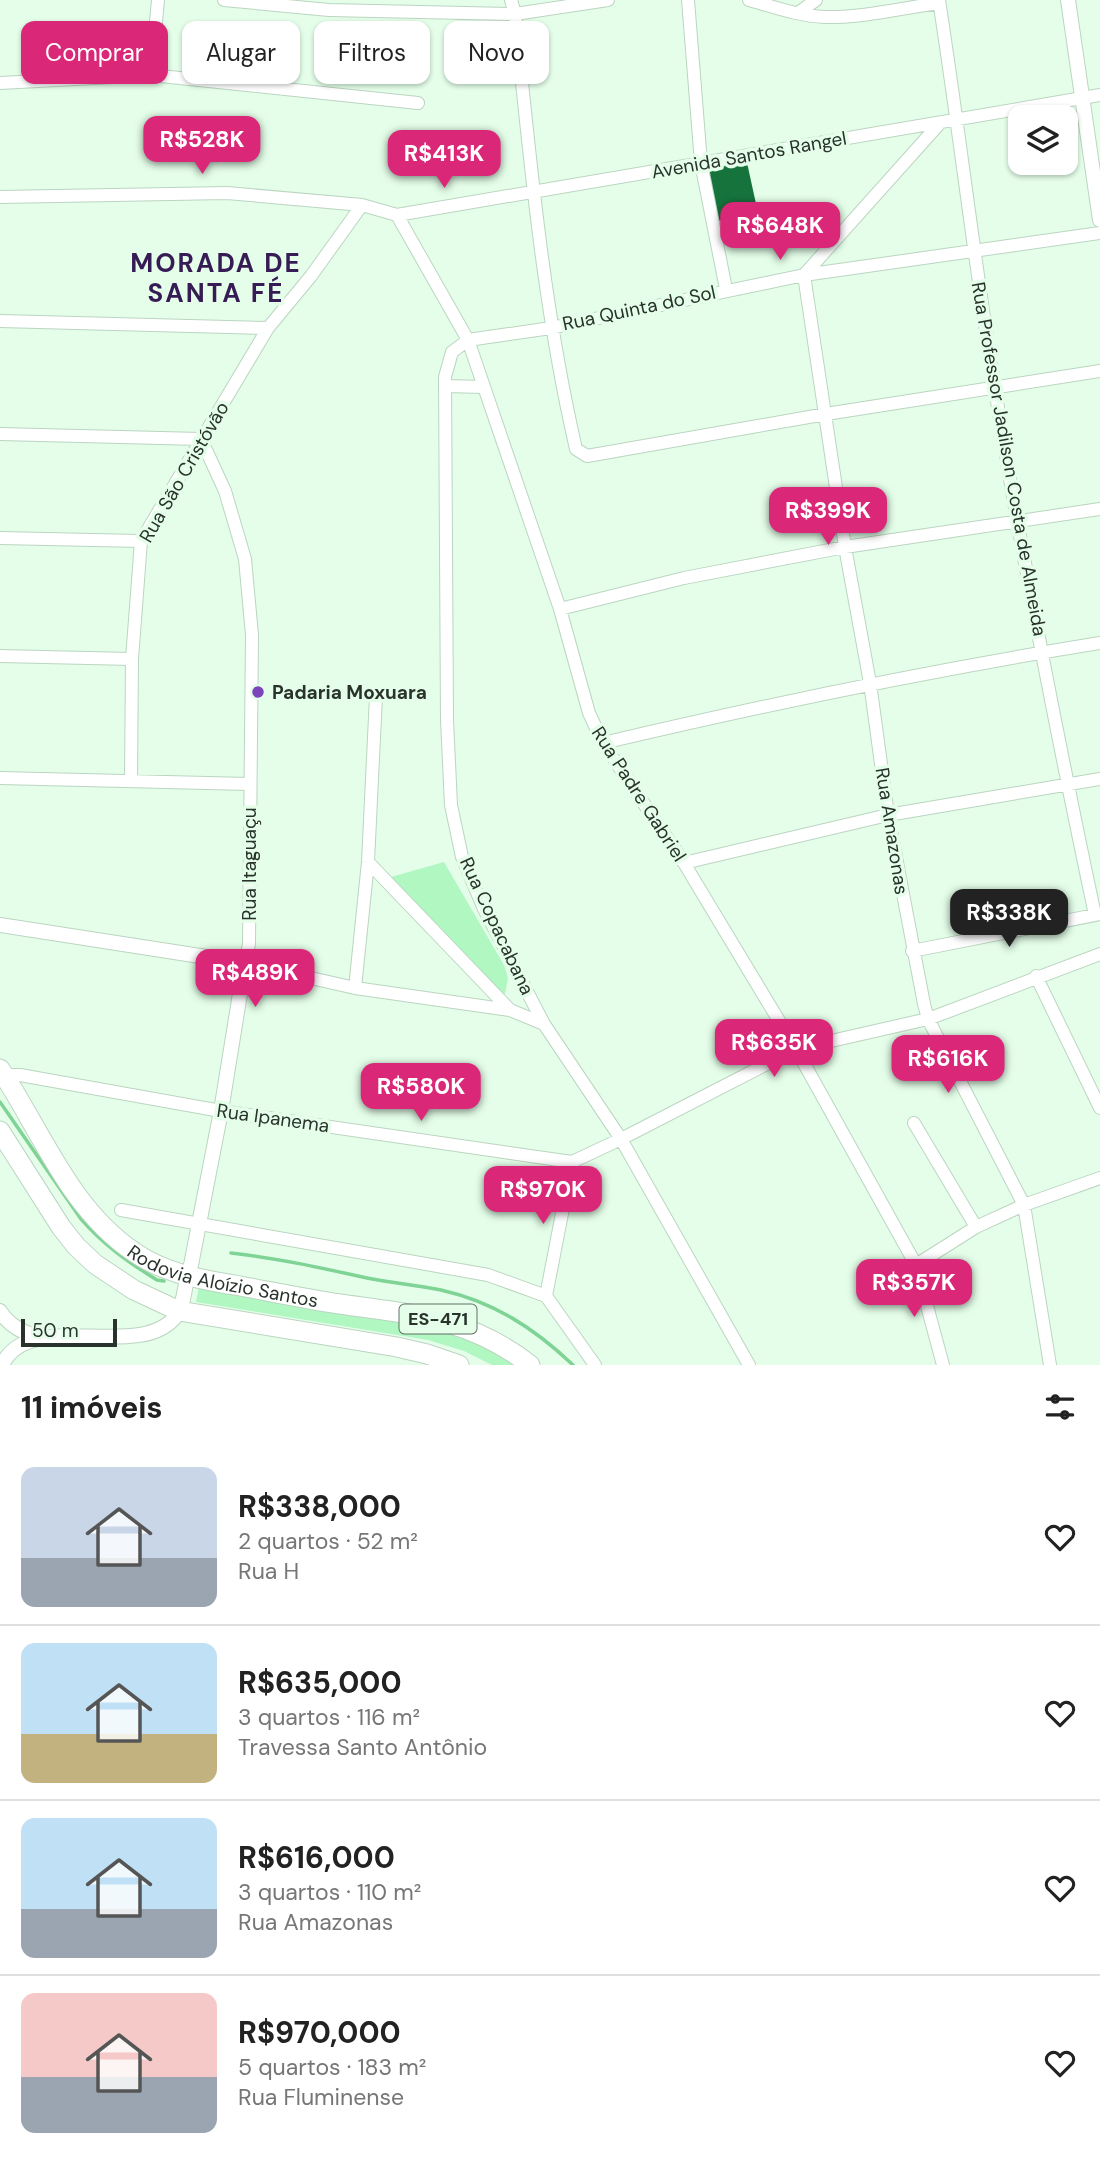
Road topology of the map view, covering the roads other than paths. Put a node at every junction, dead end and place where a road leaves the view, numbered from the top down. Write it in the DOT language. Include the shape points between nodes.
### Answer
graph roads {
  1 [pos="158,0"];
  2 [pos="224,0"];
  3 [pos="511,0"];
  4 [pos="608,0"];
  5 [pos="688,0"];
  6 [pos="749,0"];
  7 [pos="816,0"];
  8 [pos="1068,0"];
  9 [pos="939,1"];
  10 [pos="798,13"];
  11 [pos="515,14"];
  12 [pos="156,21"];
  13 [pos="168,77"];
  14 [pos="21,82"];
  15 [pos="0,83"];
  16 [pos="1100,94"];
  17 [pos="1083,97"];
  18 [pos="418,103"];
  19 [pos="956,121"];
  20 [pos="940,123"];
  21 [pos="701,163"];
  22 [pos="533,193"];
  23 [pos="0,197"];
  24 [pos="362,205"];
  25 [pos="397,215"];
  26 [pos="1100,220"];
  27 [pos="1100,233"];
  28 [pos="973,251"];
  29 [pos="804,275"];
  30 [pos="726,289"];
  31 [pos="0,321"];
  32 [pos="268,328"];
  33 [pos="551,328"];
  34 [pos="468,340"];
  35 [pos="1100,371"];
  36 [pos="445,386"];
  37 [pos="484,387"];
  38 [pos="995,388"];
  39 [pos="826,414"];
  40 [pos="0,434"];
  41 [pos="201,439"];
  42 [pos="1100,509"];
  43 [pos="1017,522"];
  44 [pos="0,538"];
  45 [pos="141,541"];
  46 [pos="845,547"];
  47 [pos="560,609"];
  48 [pos="1100,643"];
  49 [pos="1042,652"];
  50 [pos="0,656"];
  51 [pos="132,659"];
  52 [pos="870,683"];
  53 [pos="376,696"];
  54 [pos="603,743"];
  55 [pos="0,778"];
  56 [pos="1100,779"];
  57 [pos="131,781"];
  58 [pos="249,784"];
  59 [pos="1067,784"];
  60 [pos="888,814"];
  61 [pos="368,862"];
  62 [pos="684,863"];
  63 [pos="1098,915"];
  64 [pos="0,925"];
  65 [pos="912,951"];
  66 [pos="1100,954"];
  67 [pos="245,963"];
  68 [pos="1036,976"];
  69 [pos="355,988"];
  70 [pos="510,1010"];
  71 [pos="928,1019"];
  72 [pos="544,1024"];
  73 [pos="796,1049"];
  74 [pos="2,1072"];
  75 [pos="1100,1108"];
  76 [pos="221,1111"];
  77 [pos="914,1123"];
  78 [pos="0,1131"];
  79 [pos="621,1139"];
  80 [pos="572,1162"];
  81 [pos="1100,1178"];
  82 [pos="1024,1205"];
  83 [pos="121,1210"];
  84 [pos="198,1224"];
  85 [pos="976,1227"];
  86 [pos="916,1265"];
  87 [pos="186,1275"];
  88 [pos="546,1296"];
  89 [pos="0,1311"];
  90 [pos="179,1311"];
  91 [pos="39,1338"];
  92 [pos="2,1365"];
  93 [pos="459,1365"];
  94 [pos="530,1365"];
  95 [pos="595,1365"];
  96 [pos="749,1365"];
  97 [pos="943,1365"];
  98 [pos="1050,1365"];
  1 -- 12 [label="street"];
  2 -- 11 [label="street" via="330,10"];
  3 -- 11 [label="street"];
  4 -- 11 [label="street"];
  5 -- 21 [label="street"];
  6 -- 10 [label="street"];
  7 -- 10 [label="street"];
  8 -- 17 [label="street"];
  9 -- 10 [label="street" via="845,17"];
  9 -- 19 [label="street, Rua Professor Jadilson Costa de Almeida"];
  11 -- 22 [label="street"];
  13 -- 18 [label="street"];
  14 -- 15 [label="street"];
  16 -- 17 [label="street, Avenida Santos Rangel"];
  17 -- 19 [label="street, Avenida Santos Rangel"];
  17 -- 26 [label="street"];
  19 -- 20 [label="street, Avenida Santos Rangel"];
  19 -- 28 [label="street, Rua Professor Jadilson Costa de Almeida"];
  20 -- 21 [label="street, Avenida Santos Rangel"];
  20 -- 29 [label="street"];
  21 -- 22 [label="street, Avenida Santos Rangel"];
  21 -- 30 [label="street"];
  22 -- 25 [label="street, Avenida Santos Rangel"];
  22 -- 33 [label="street"];
  23 -- 24 [label="street" via="227,193"];
  24 -- 25 [label="street"];
  24 -- 32 [label="street, Rua São Cristóvão"];
  25 -- 34 [label="street, Rua Padre Gabriel"];
  27 -- 28 [label="street, Rua Quinta do Sol"];
  28 -- 29 [label="street, Rua Quinta do Sol"];
  28 -- 38 [label="street, Rua Professor Jadilson Costa de Almeida"];
  29 -- 30 [label="street, Rua Quinta do Sol"];
  29 -- 39 [label="street, Rua Amazonas"];
  30 -- 33 [label="street, Rua Quinta do Sol"];
  31 -- 32 [label="street"];
  32 -- 41 [label="street, Rua São Cristóvão"];
  33 -- 34 [label="street, Rua Quinta do Sol"];
  33 -- 39 [label="street" via="576,449 587,456"];
  34 -- 36 [label="street, Rua Copacabana" via="452,352"];
  34 -- 37 [label="street, Rua Padre Gabriel"];
  35 -- 38 [label="street"];
  36 -- 37 [label="street"];
  36 -- 72 [label="street, Rua Copacabana" via="451,805 462,857 484,909"];
  37 -- 47 [label="street, Rua Padre Gabriel"];
  38 -- 39 [label="street"];
  38 -- 43 [label="street, Rua Professor Jadilson Costa de Almeida"];
  39 -- 46 [label="street, Rua Amazonas"];
  40 -- 41 [label="street"];
  41 -- 45 [label="street, Rua São Cristóvão"];
  41 -- 58 [label="street, Rua Itaguaçu" via="225,491 245,559 252,635"];
  42 -- 43 [label="street"];
  43 -- 46 [label="street"];
  43 -- 49 [label="street, Rua Professor Jadilson Costa de Almeida"];
  44 -- 45 [label="street"];
  45 -- 51 [label="street, Rua São Cristóvão"];
  46 -- 47 [label="street" via="684,578"];
  46 -- 52 [label="street, Rua Amazonas"];
  47 -- 54 [label="street, Rua Padre Gabriel" via="589,713"];
  48 -- 49 [label="street"];
  49 -- 52 [label="street"];
  49 -- 59 [label="street, Rua Professor Jadilson Costa de Almeida"];
  50 -- 51 [label="street"];
  51 -- 57 [label="street, Rua São Cristóvão"];
  52 -- 54 [label="street"];
  52 -- 60 [label="street, Rua Amazonas"];
  53 -- 61 [label="street"];
  54 -- 62 [label="street, Rua Padre Gabriel"];
  55 -- 57 [label="street"];
  56 -- 59 [label="street"];
  57 -- 58 [label="street"];
  58 -- 67 [label="street, Rua Itaguaçu" via="249,944"];
  59 -- 60 [label="street"];
  59 -- 63 [label="street, Rua Professor Jadilson Costa de Almeida"];
  60 -- 62 [label="street"];
  60 -- 65 [label="street, Rua Amazonas"];
  61 -- 69 [label="street"];
  61 -- 70 [label="street"];
  62 -- 73 [label="street, Rua Padre Gabriel"];
  63 -- 65 [label="street"];
  64 -- 67 [label="street"];
  65 -- 71 [label="street, Rua Amazonas"];
  66 -- 68 [label="street"];
  67 -- 69 [label="street"];
  67 -- 76 [label="street, Rua Itaguaçu"];
  68 -- 71 [label="street"];
  68 -- 75 [label="street"];
  69 -- 70 [label="street"];
  70 -- 72 [label="street"];
  71 -- 73 [label="street"];
  71 -- 82 [label="street, Rua Amazonas"];
  72 -- 79 [label="street, Rua Copacabana"];
  73 -- 79 [label="street"];
  73 -- 86 [label="street, Rua Padre Gabriel"];
  74 -- 76 [label="street, Rua Ipanema"];
  74 -- 87 [label="main road, Rodovia Aloízio Santos / ES-471" via="75,1194 98,1221 134,1253"];
  76 -- 80 [label="street, Rua Ipanema"];
  76 -- 84 [label="street, Rua Itaguaçu"];
  77 -- 85 [label="street"];
  78 -- 90 [label="main road, Rodovia Aloízio Santos / ES-471" via="76,1246 124,1284"];
  79 -- 80 [label="street"];
  79 -- 96 [label="street, Rua Copacabana"];
  80 -- 88 [label="street"];
  81 -- 82 [label="street"];
  82 -- 85 [label="street"];
  82 -- 98 [label="street, Rua Amazonas"];
  83 -- 84 [label="street"];
  84 -- 87 [label="street, Rua Itaguaçu"];
  84 -- 88 [label="street" via="445,1266 488,1275"];
  85 -- 86 [label="street"];
  86 -- 97 [label="street, Rua Padre Gabriel"];
  87 -- 90 [label="street, Rua Itaguaçu"];
  87 -- 94 [label="main road, Rodovia Aloízio Santos / ES-471" via="430,1317 482,1335"];
  88 -- 95 [label="street"];
  89 -- 91 [label="street" via="20,1330"];
  90 -- 91 [label="street" via="166,1325 140,1335"];
  90 -- 93 [label="main road, Rodovia Aloízio Santos / ES-471" via="397,1347"];
  91 -- 92 [label="street" via="20,1344"];
}
